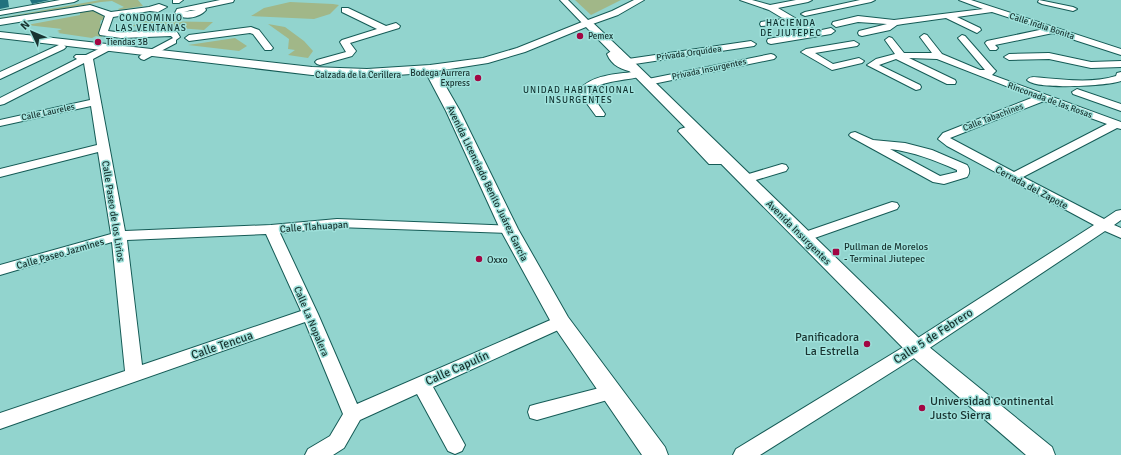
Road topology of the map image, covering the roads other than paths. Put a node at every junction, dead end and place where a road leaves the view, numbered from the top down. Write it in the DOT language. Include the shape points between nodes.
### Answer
graph roads {
  1 [pos="74,0"];
  2 [pos="177,0"];
  3 [pos="230,0"];
  4 [pos="564,0"];
  5 [pos="744,0"];
  6 [pos="808,0"];
  7 [pos="872,0"];
  8 [pos="963,0"];
  9 [pos="643,2"];
  10 [pos="1042,2"];
  11 [pos="158,3"];
  12 [pos="995,6"];
  13 [pos="771,8"];
  14 [pos="350,9"];
  15 [pos="1073,9"];
  16 [pos="752,11"];
  17 [pos="0,13"];
  18 [pos="805,14"];
  19 [pos="110,15"];
  20 [pos="948,16"];
  21 [pos="791,20"];
  22 [pos="0,22"];
  23 [pos="255,23"];
  24 [pos="894,23"];
  25 [pos="764,24"];
  26 [pos="590,25"];
  27 [pos="396,26"];
  28 [pos="385,29"];
  29 [pos="977,30"];
  30 [pos="1054,30"];
  31 [pos="862,33"];
  32 [pos="815,34"];
  33 [pos="0,35"];
  34 [pos="214,35"];
  35 [pos="802,36"];
  36 [pos="924,36"];
  37 [pos="962,38"];
  38 [pos="0,39"];
  39 [pos="772,40"];
  40 [pos="889,40"];
  41 [pos="751,44"];
  42 [pos="854,44"];
  43 [pos="61,47"];
  44 [pos="268,48"];
  45 [pos="993,48"];
  46 [pos="168,49"];
  47 [pos="825,49"];
  48 [pos="94,52"];
  49 [pos="1121,52"];
  50 [pos="771,56"];
  51 [pos="899,56"];
  52 [pos="939,56"];
  53 [pos="1009,57"];
  54 [pos="859,61"];
  55 [pos="320,62"];
  56 [pos="1121,64"];
  57 [pos="1108,65"];
  58 [pos="633,68"];
  59 [pos="431,71"];
  60 [pos="395,74"];
  61 [pos="979,74"];
  62 [pos="1121,74"];
  63 [pos="0,76"];
  64 [pos="1032,80"];
  65 [pos="951,82"];
  66 [pos="916,87"];
  67 [pos="1077,92"];
  68 [pos="0,97"];
  69 [pos="1044,97"];
  70 [pos="0,102"];
  71 [pos="96,102"];
  72 [pos="1121,108"];
  73 [pos="600,114"];
  74 [pos="0,123"];
  75 [pos="1118,125"];
  76 [pos="855,135"];
  77 [pos="944,139"];
  78 [pos="104,147"];
  79 [pos="889,149"];
  80 [pos="980,159"];
  81 [pos="782,168"];
  82 [pos="963,168"];
  83 [pos="0,172"];
  84 [pos="1014,176"];
  85 [pos="746,179"];
  86 [pos="892,206"];
  87 [pos="1121,214"];
  88 [pos="1104,225"];
  89 [pos="271,229"];
  90 [pos="509,229"];
  91 [pos="1121,234"];
  92 [pos="119,236"];
  93 [pos="804,237"];
  94 [pos="0,270"];
  95 [pos="310,314"];
  96 [pos="561,322"];
  97 [pos="916,348"];
  98 [pos="134,375"];
  99 [pos="421,383"];
  100 [pos="612,392"];
  101 [pos="537,412"];
  102 [pos="353,414"];
  103 [pos="0,421"];
  104 [pos="455,445"];
  105 [pos="751,453"];
  106 [pos="314,455"];
  107 [pos="656,455"];
  108 [pos="1043,455"];
  1 -- 17 [label="street"];
  2 -- 3 [label="street" via="183,9 179,13 190,15 201,11 197,8"];
  4 -- 26 [label="street, Avenida Insurgentes"];
  5 -- 13 [label="street"];
  6 -- 13 [label="street"];
  7 -- 18 [label="street"];
  8 -- 12 [label="street, Calle India Bonita" via="981,6"];
  9 -- 26 [label="street, Calzada de la Cerillera"];
  10 -- 15 [label="street"];
  11 -- 19 [label="street" via="150,9"];
  12 -- 20 [label="street"];
  12 -- 30 [label="street, Calle India Bonita"];
  13 -- 16 [label="street"];
  13 -- 21 [label="street"];
  14 -- 28 [label="street"];
  19 -- 22 [label="street" via="90,7"];
  19 -- 46 [label="street" via="103,33 130,36 174,34"];
  20 -- 24 [label="street"];
  20 -- 29 [label="street"];
  21 -- 25 [label="street"];
  21 -- 32 [label="street"];
  23 -- 34 [label="street" via="233,23"];
  24 -- 31 [label="street" via="887,28"];
  24 -- 32 [label="street" via="862,19"];
  26 -- 58 [label="main road, Avenida Insurgentes"];
  26 -- 59 [label="main road, Calzada de la Cerillera" via="490,64 462,70"];
  27 -- 28 [label="street"];
  28 -- 55 [label="street" via="345,42 351,51 349,54"];
  30 -- 45 [label="street" via="990,43"];
  30 -- 49 [label="street, Calle India Bonita"];
  32 -- 35 [label="street"];
  33 -- 48 [label="main road"];
  34 -- 44 [label="street" via="251,30 256,32"];
  34 -- 46 [label="street"];
  35 -- 39 [label="street"];
  35 -- 47 [label="street"];
  36 -- 52 [label="street"];
  37 -- 61 [label="street" via="991,71"];
  38 -- 43 [label="main road"];
  40 -- 51 [label="street"];
  41 -- 58 [label="street, Privada Orquídea"];
  42 -- 47 [label="street"];
  43 -- 48 [label="main road"];
  43 -- 63 [label="street"];
  46 -- 48 [label="main road, Calzada de la Cerillera"];
  46 -- 60 [label="main road, Calzada de la Cerillera" via="312,72"];
  46 -- 60 [label="main road, Calzada de la Cerillera" via="309,75 364,77"];
  47 -- 54 [label="street" via="806,52 832,67"];
  48 -- 68 [label="street"];
  48 -- 70 [label="street"];
  48 -- 71 [label="street, Calle Paseo de los Lirios"];
  50 -- 58 [label="street, Privada Insurgentes"];
  51 -- 52 [label="street"];
  51 -- 65 [label="street"];
  51 -- 66 [label="street" via="872,64"];
  52 -- 61 [label="street, Rinconada de las Rosas"];
  53 -- 57 [label="street" via="1055,57 1083,64"];
  56 -- 57 [label="street"];
  57 -- 62 [label="street"];
  58 -- 73 [label="street" via="590,84 584,90"];
  58 -- 85 [label="main road, Avenida Insurgentes"];
  59 -- 60 [label="main road, Calzada de la Cerillera"];
  59 -- 90 [label="main road, Avenida Licenciado Benito Juárez García" via="453,111"];
  61 -- 69 [label="street, Rinconada de las Rosas"];
  62 -- 64 [label="street" via="1120,78 1110,82"];
  67 -- 72 [label="street"];
  69 -- 75 [label="street, Rinconada de las Rosas"];
  69 -- 77 [label="street, Calle Tabachines" via="947,135"];
  71 -- 74 [label="street, Calle Laureles"];
  71 -- 78 [label="street, Calle Paseo de los Lirios"];
  75 -- 84 [label="street"];
  76 -- 79 [label="street"];
  77 -- 80 [label="street, Cerrada del Zapote"];
  78 -- 83 [label="street"];
  78 -- 92 [label="street, Calle Paseo de los Lirios"];
  79 -- 82 [label="street" via="905,147 928,153"];
  79 -- 82 [label="street" via="937,179 944,180 962,174"];
  80 -- 82 [label="street"];
  80 -- 84 [label="street, Cerrada del Zapote"];
  81 -- 85 [label="street"];
  84 -- 88 [label="street, Cerrada del Zapote"];
  85 -- 93 [label="main road, Avenida Insurgentes"];
  86 -- 93 [label="street"];
  87 -- 88 [label="street, Calle 5 de Febrero"];
  88 -- 91 [label="street, Cerrada del Zapote"];
  88 -- 97 [label="street, Calle 5 de Febrero"];
  89 -- 90 [label="street, Calle Tlahuapan" via="337,223"];
  89 -- 92 [label="street, Calle Tlahuapan"];
  89 -- 95 [label="street, Calle La Nopalera"];
  90 -- 96 [label="main road, Avenida Licenciado Benito Juárez García"];
  92 -- 94 [label="street, Calle Paseo Jazmines"];
  92 -- 98 [label="street, Calle Paseo de los Lirios"];
  93 -- 97 [label="main road, Avenida Insurgentes"];
  95 -- 98 [label="street, Calle Tencua"];
  95 -- 102 [label="street, Calle La Nopalera"];
  96 -- 99 [label="street, Calle Capulín"];
  96 -- 100 [label="main road, Avenida Licenciado Benito Juárez García"];
  97 -- 105 [label="street, Calle 5 de Febrero"];
  97 -- 108 [label="main road, Avenida Insurgentes"];
  98 -- 103 [label="street, Calle Tencua"];
  99 -- 102 [label="street, Calle Capulín"];
  99 -- 104 [label="street"];
  100 -- 101 [label="street"];
  100 -- 107 [label="main road, Avenida Licenciado Benito Juárez García"];
  102 -- 106 [label="street" via="337,442"];
}
